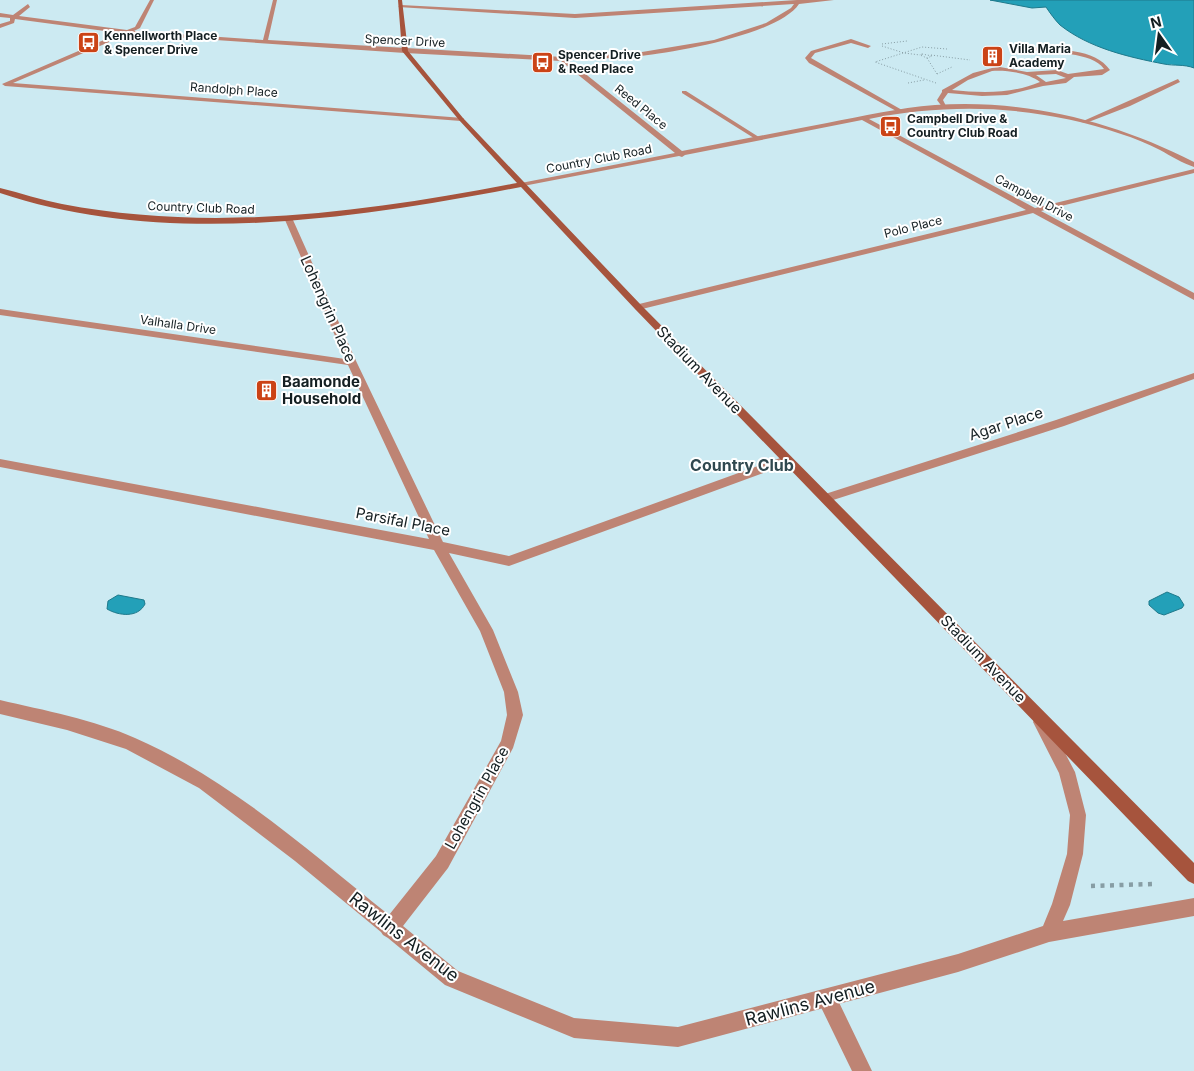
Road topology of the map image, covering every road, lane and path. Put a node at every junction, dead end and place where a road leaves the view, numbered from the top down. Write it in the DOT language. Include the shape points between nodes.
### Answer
graph roads {
  1 [pos="152,0"];
  2 [pos="275,0"];
  3 [pos="400,0"];
  4 [pos="832,0"];
  5 [pos="799,1"];
  6 [pos="28,6"];
  7 [pos="401,7"];
  8 [pos="0,15"];
  9 [pos="12,18"];
  10 [pos="0,26"];
  11 [pos="125,32"];
  12 [pos="906,41"];
  13 [pos="266,42"];
  14 [pos="920,45"];
  15 [pos="868,46"];
  16 [pos="922,47"];
  17 [pos="947,49"];
  18 [pos="1033,49"];
  19 [pos="405,51"];
  20 [pos="904,53"];
  21 [pos="926,54"];
  22 [pos="920,55"];
  23 [pos="927,58"];
  24 [pos="563,59"];
  25 [pos="1024,73"];
  26 [pos="1069,76"];
  27 [pos="927,79"];
  28 [pos="1178,81"];
  29 [pos="908,83"];
  30 [pos="940,84"];
  31 [pos="1041,84"];
  32 [pos="3,85"];
  33 [pos="947,89"];
  34 [pos="684,92"];
  35 [pos="942,106"];
  36 [pos="900,111"];
  37 [pos="863,118"];
  38 [pos="461,119"];
  39 [pos="1084,122"];
  40 [pos="759,139"];
  41 [pos="682,154"];
  42 [pos="1194,165"];
  43 [pos="1194,171"];
  44 [pos="521,185"];
  45 [pos="0,190"];
  46 [pos="1034,211"];
  47 [pos="289,220"];
  48 [pos="1194,297"];
  49 [pos="638,307"];
  50 [pos="0,312"];
  51 [pos="352,363"];
  52 [pos="1194,376"];
  53 [pos="787,460"];
  54 [pos="0,463"];
  55 [pos="826,498"];
  56 [pos="438,546"];
  57 [pos="0,707"];
  58 [pos="1038,717"];
  59 [pos="1194,875"];
  60 [pos="1152,884"];
  61 [pos="1091,886"];
  62 [pos="1194,907"];
  63 [pos="389,929"];
  64 [pos="1049,933"];
  65 [pos="827,999"];
  66 [pos="862,1071"];
  1 -- 11 [label="street" via="136,28"];
  2 -- 13 [label="street"];
  3 -- 7 [label="street"];
  4 -- 5 [label="street"];
  5 -- 7 [label="street" via="575,16"];
  5 -- 24 [label="street, Spencer Drive" via="793,9 768,24 715,41 642,54"];
  6 -- 9 [label="street"];
  7 -- 19 [label="street"];
  8 -- 9 [label="street, Spencer Drive"];
  9 -- 10 [label="street" via="12,22"];
  9 -- 11 [label="street, Spencer Drive"];
  11 -- 13 [label="street, Spencer Drive"];
  11 -- 32 [label="street"];
  12 -- 20 [label="path" via="879,45"];
  13 -- 19 [label="street, Spencer Drive"];
  14 -- 16 [label="path"];
  15 -- 36 [label="street" via="851,40 813,52 808,58"];
  16 -- 17 [label="path"];
  16 -- 20 [label="path"];
  16 -- 21 [label="path"];
  18 -- 26 [label="street" via="1085,56 1102,62 1107,70"];
  19 -- 24 [label="street, Spencer Drive"];
  19 -- 38 [label="street, Stadium Avenue"];
  20 -- 22 [label="path"];
  20 -- 27 [label="path" via="875,62"];
  21 -- 22 [label="path"];
  21 -- 23 [label="path" via="932,56"];
  22 -- 23 [label="path"];
  23 -- 30 [label="path"];
  24 -- 41 [label="street, Reed Place"];
  25 -- 26 [label="street" via="1050,72"];
  25 -- 31 [label="street" via="1042,80 1044,83"];
  25 -- 33 [label="street" via="992,70"];
  26 -- 31 [label="street" via="1071,78 1064,82"];
  27 -- 29 [label="path"];
  27 -- 30 [label="path"];
  28 -- 39 [label="street"];
  30 -- 33 [label="path"];
  31 -- 33 [label="street" via="999,94"];
  32 -- 38 [label="street, Randolph Place"];
  33 -- 35 [label="street" via="940,100"];
  34 -- 40 [label="street"];
  35 -- 36 [label="street, Country Club Road"];
  35 -- 39 [label="street, Country Club Road" via="1016,109"];
  36 -- 37 [label="street, Country Club Road"];
  37 -- 40 [label="street, Country Club Road"];
  37 -- 46 [label="street, Campbell Drive"];
  38 -- 44 [label="street, Stadium Avenue"];
  39 -- 42 [label="street, Country Club Road" via="1135,137"];
  40 -- 41 [label="street, Country Club Road"];
  41 -- 44 [label="street, Country Club Road"];
  43 -- 46 [label="street, Polo Place"];
  44 -- 47 [label="street, Country Club Road" via="402,207"];
  44 -- 49 [label="street, Stadium Avenue"];
  45 -- 47 [label="street, Country Club Road" via="59,207 138,217 212,222"];
  46 -- 48 [label="street, Campbell Drive"];
  46 -- 49 [label="street, Polo Place"];
  47 -- 51 [label="street, Lohengrin Place"];
  49 -- 53 [label="street, Stadium Avenue"];
  50 -- 51 [label="street, Valhalla Drive"];
  51 -- 56 [label="street, Lohengrin Place"];
  52 -- 55 [label="street, Agar Place"];
  53 -- 55 [label="street, Stadium Avenue"];
  53 -- 56 [label="street, Parsifal Place" via="509,561"];
  54 -- 56 [label="street, Parsifal Place"];
  55 -- 58 [label="street, Stadium Avenue"];
  56 -- 63 [label="street, Lohengrin Place" via="486,630 511,692 514,715 508,743 442,862"];
  57 -- 63 [label="street, Rawlins Avenue" via="130,743 205,783 301,855"];
  58 -- 59 [label="street, Stadium Avenue"];
  58 -- 64 [label="street, Stadium Avenue" via="1067,772 1078,815 1075,854 1061,905"];
  60 -- 61 [label="path"];
  62 -- 64 [label="street, Rawlins Avenue"];
  63 -- 65 [label="street, Rawlins Avenue" via="452,978 574,1028 678,1037"];
  64 -- 65 [label="street, Rawlins Avenue" via="958,963"];
  65 -- 66 [label="street"];
}
